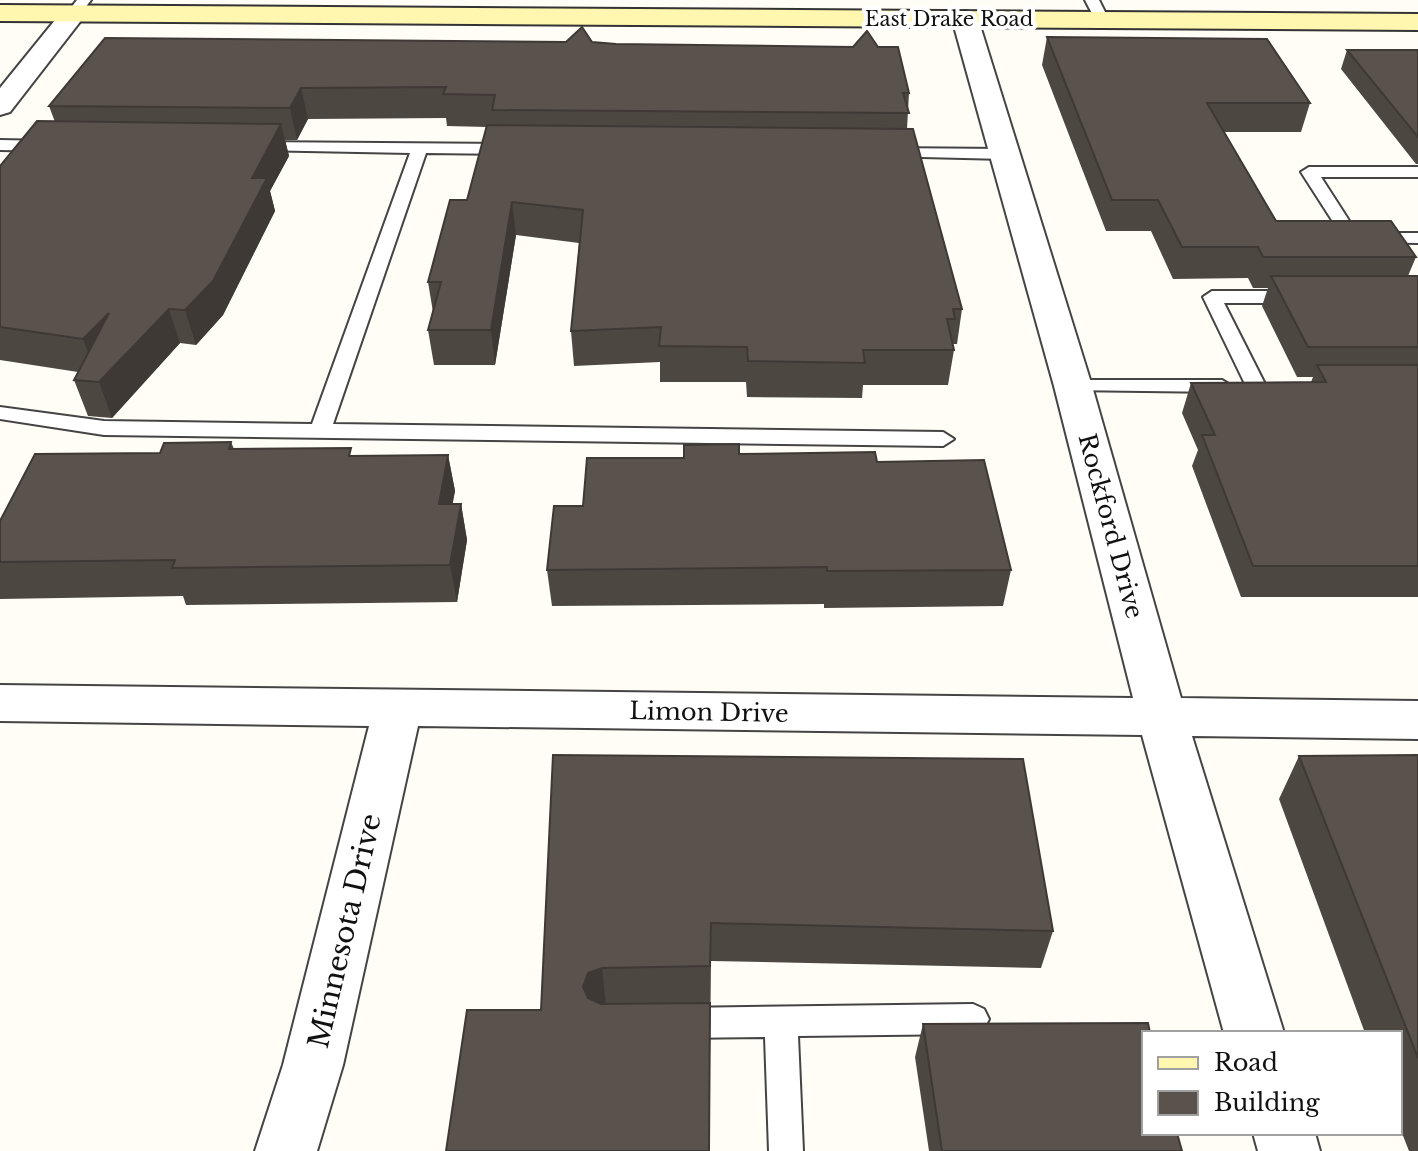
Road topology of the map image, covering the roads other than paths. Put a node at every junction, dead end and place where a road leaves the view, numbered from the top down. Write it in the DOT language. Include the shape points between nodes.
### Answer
graph roads {
  1 [pos="79,7"];
  2 [pos="1097,10"];
  3 [pos="0,13"];
  4 [pos="965,19"];
  5 [pos="1418,22"];
  6 [pos="0,106"];
  7 [pos="0,145"];
  8 [pos="64,146"];
  9 [pos="236,147"];
  10 [pos="420,148"];
  11 [pos="530,149"];
  12 [pos="873,153"];
  13 [pos="1005,154"];
  14 [pos="1418,172"];
  15 [pos="1418,238"];
  16 [pos="1316,297"];
  17 [pos="1073,386"];
  18 [pos="0,413"];
  19 [pos="320,431"];
  20 [pos="943,439"];
  21 [pos="0,703"];
  22 [pos="398,708"];
  23 [pos="1162,718"];
  24 [pos="1418,720"];
  25 [pos="973,1019"];
  26 [pos="781,1022"];
  27 [pos="654,1023"];
  28 [pos="1253,1031"];
  29 [pos="286,1151"];
  30 [pos="786,1151"];
  1 -- 3 [label="main road, East Drake Road"];
  1 -- 4 [label="main road, East Drake Road"];
  1 -- 6 [label="street"];
  2 -- 4 [label="main road, East Drake Road"];
  2 -- 5 [label="main road, East Drake Road"];
  4 -- 13 [label="street, Rockford Drive"];
  7 -- 8 [label="lane"];
  9 -- 10 [label="lane"];
  10 -- 11 [label="lane"];
  10 -- 19 [label="lane"];
  12 -- 13 [label="lane"];
  13 -- 17 [label="street, Rockford Drive"];
  14 -- 15 [label="lane" via="1309,172 1352,238"];
  16 -- 17 [label="lane" via="1212,297 1263,386"];
  17 -- 23 [label="street, Rockford Drive"];
  18 -- 19 [label="lane" via="90,428"];
  19 -- 20 [label="lane"];
  21 -- 22 [label="street, Limon Drive"];
  22 -- 23 [label="street, Limon Drive"];
  22 -- 29 [label="street, Minnesota Drive" via="313,1065"];
  23 -- 24 [label="street, Limon Drive"];
  23 -- 28 [label="street, Rockford Drive"];
  25 -- 26 [label="lane"];
  26 -- 27 [label="lane"];
  26 -- 30 [label="lane"];
}
